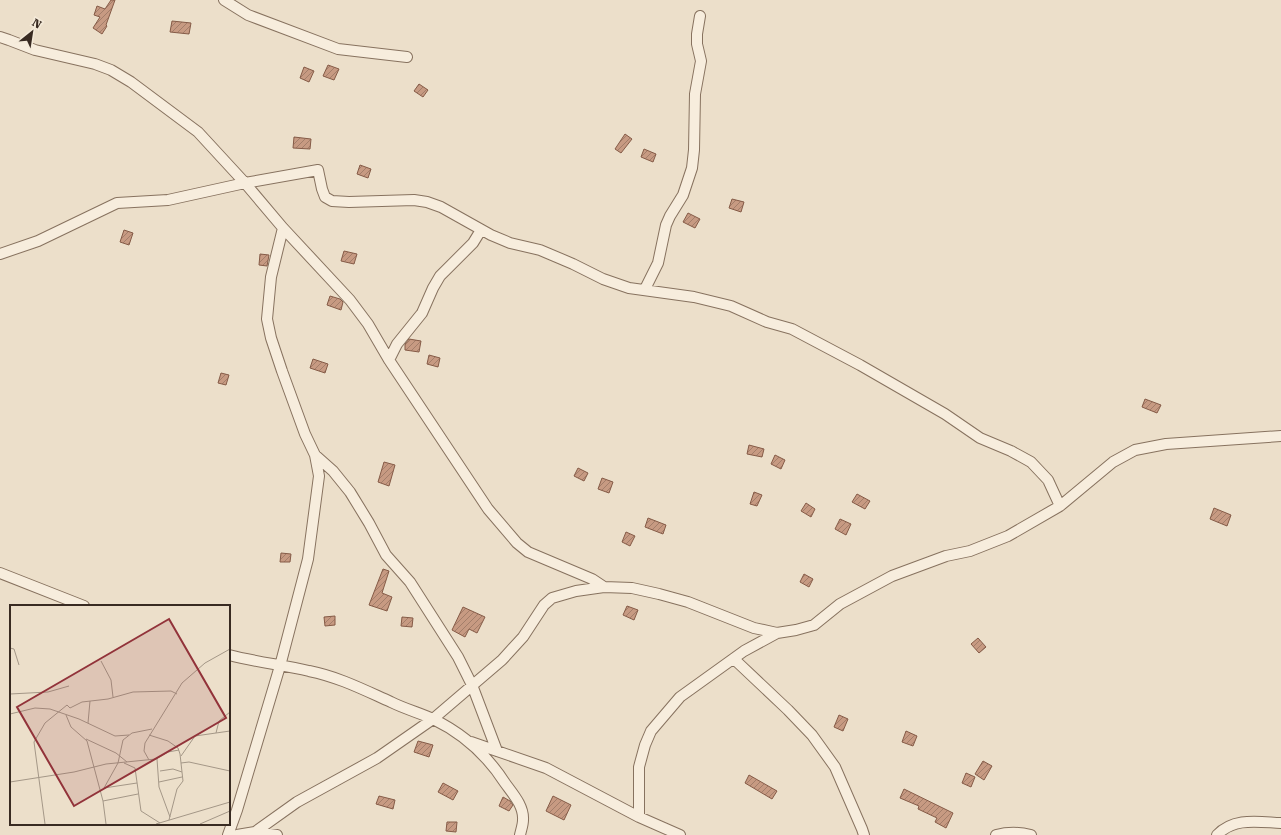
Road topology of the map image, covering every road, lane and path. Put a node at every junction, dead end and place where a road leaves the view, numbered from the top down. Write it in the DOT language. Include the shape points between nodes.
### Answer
graph roads {
  1 [pos="224,0"];
  2 [pos="700,16"];
  3 [pos="0,37"];
  4 [pos="407,57"];
  5 [pos="245,183"];
  6 [pos="283,228"];
  7 [pos="481,230"];
  8 [pos="0,254"];
  9 [pos="645,289"];
  10 [pos="390,360"];
  11 [pos="1281,436"];
  12 [pos="315,455"];
  13 [pos="1060,506"];
  14 [pos="0,573"];
  15 [pos="604,587"];
  16 [pos="81,605"];
  17 [pos="777,633"];
  18 [pos="230,655"];
  19 [pos="734,659"];
  20 [pos="280,666"];
  21 [pos="472,685"];
  22 [pos="433,719"];
  23 [pos="469,741"];
  24 [pos="496,751"];
  25 [pos="639,817"];
  26 [pos="1281,823"];
  27 [pos="255,832"];
  28 [pos="228,835"];
  29 [pos="237,835"];
  30 [pos="277,835"];
  31 [pos="520,835"];
  32 [pos="680,835"];
  33 [pos="864,835"];
  34 [pos="996,835"];
  35 [pos="1031,835"];
  36 [pos="1217,835"];
  1 -- 4 [label="street" via="248,15 338,50"];
  2 -- 9 [label="street" via="697,44 701,61 695,94 692,168 684,195 666,225 658,263"];
  3 -- 5 [label="street" via="35,50 111,70 198,132"];
  5 -- 6 [label="street"];
  5 -- 7 [label="street" via="318,170 325,197 332,201 427,202"];
  5 -- 8 [label="street" via="168,200 117,203 38,241"];
  6 -- 10 [label="street" via="350,300"];
  6 -- 12 [label="street" via="271,277 267,319 282,371"];
  7 -- 9 [label="street" via="510,243 540,250 602,279 629,288"];
  7 -- 10 [label="street" via="473,243 440,276 422,313 400,340"];
  9 -- 13 [label="street" via="694,296 731,306 792,329 945,414 980,438 1031,462 1048,480"];
  10 -- 15 [label="street" via="488,509 516,542 528,552 592,578"];
  11 -- 13 [label="street" via="1166,444 1135,450 1113,462"];
  12 -- 20 [label="street" via="319,476 308,559"];
  12 -- 21 [label="street" via="334,471 350,492 386,555 410,582"];
  13 -- 17 [label="street" via="1008,536 892,576 840,604 814,625"];
  14 -- 16 [label="street"];
  15 -- 17 [label="street" via="632,588 659,594 688,602 754,628"];
  15 -- 21 [label="street" via="576,591 548,600 502,660"];
  17 -- 19 [label="street"];
  18 -- 20 [label="street"];
  19 -- 25 [label="street" via="680,697 651,731 639,767"];
  19 -- 33 [label="street" via="812,735 835,767"];
  20 -- 22 [label="street" via="311,671 353,684"];
  20 -- 28 [label="street"];
  21 -- 22 [label="street"];
  21 -- 24 [label="street"];
  22 -- 23 [label="street"];
  22 -- 27 [label="street" via="377,758 297,802"];
  23 -- 24 [label="street"];
  23 -- 31 [label="street" via="495,768 522,808"];
  24 -- 25 [label="street" via="546,768"];
  25 -- 32 [label="street"];
  26 -- 36 [label="street" via="1247,822 1227,827"];
  27 -- 29 [label="street"];
  27 -- 30 [label="street"];
  34 -- 35 [label="street" via="1019,832"];
}
